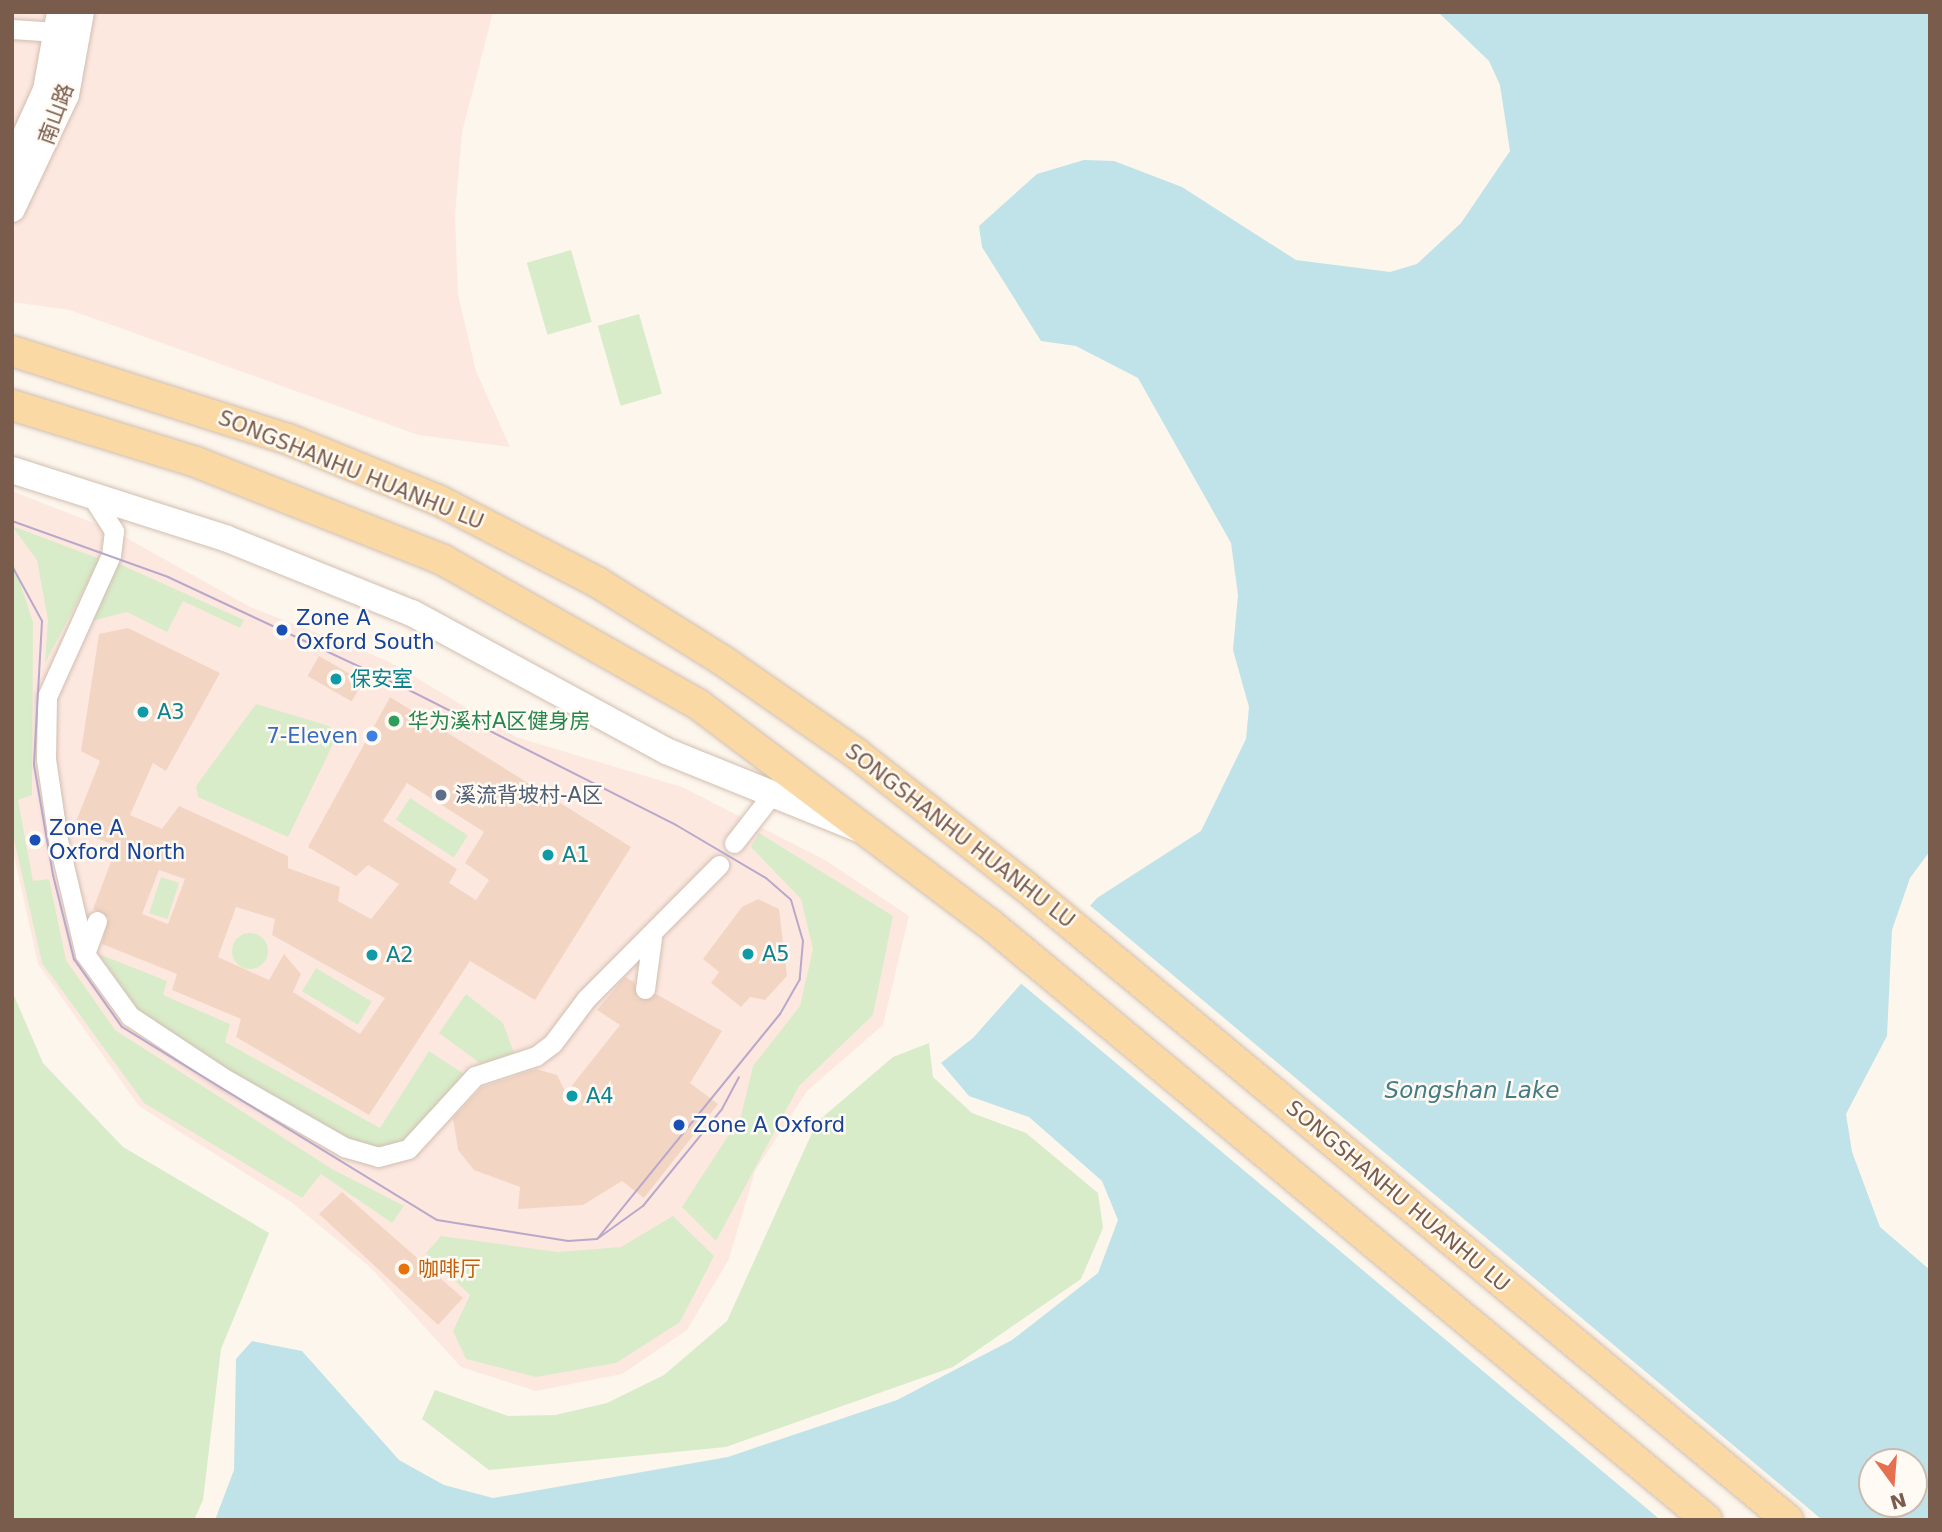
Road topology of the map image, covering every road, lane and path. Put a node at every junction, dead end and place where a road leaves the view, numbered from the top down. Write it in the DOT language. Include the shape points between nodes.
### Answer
graph roads {
  1 [pos="81,12"];
  2 [pos="58,22"];
  3 [pos="12,29"];
  4 [pos="12,165"];
  5 [pos="12,209"];
  6 [pos="12,337"];
  7 [pos="12,351"];
  8 [pos="53,363"];
  9 [pos="12,405"];
  10 [pos="12,470"];
  11 [pos="90,493"];
  12 [pos="770,797"];
  13 [pos="876,834"];
  14 [pos="734,843"];
  15 [pos="719,865"];
  16 [pos="97,921"];
  17 [pos="652,938"];
  18 [pos="85,954"];
  19 [pos="645,989"];
  20 [pos="1707,1520"];
  21 [pos="1788,1520"];
  1 -- 5 [label="main road, 南山路" via="65,95"];
  2 -- 3 [label="street"];
  2 -- 4 [label="main road, 南山路" via="46,90"];
  6 -- 8 [label="main road"];
  7 -- 8 [label="main road, SONGSHANHU HUANHU LU"];
  8 -- 21 [label="main road, SONGSHANHU HUANHU LU" via="288,439 519,540 733,667 857,754 1025,886"];
  9 -- 13 [label="main road" via="196,462 443,560 699,705"];
  10 -- 11 [label="main road"];
  11 -- 12 [label="main road" via="238,543 412,613 630,733"];
  11 -- 18 [label="street" via="114,531 111,555 47,696 46,759"];
  12 -- 13 [label="main road"];
  12 -- 14 [label="street"];
  13 -- 20 [label="main road"];
  15 -- 17 [label="street"];
  16 -- 18 [label="street"];
  17 -- 18 [label="street" via="586,999 553,1043 536,1056 475,1076 408,1149 377,1157 312,1129 158,1037 130,1016"];
  17 -- 19 [label="street"];
}
